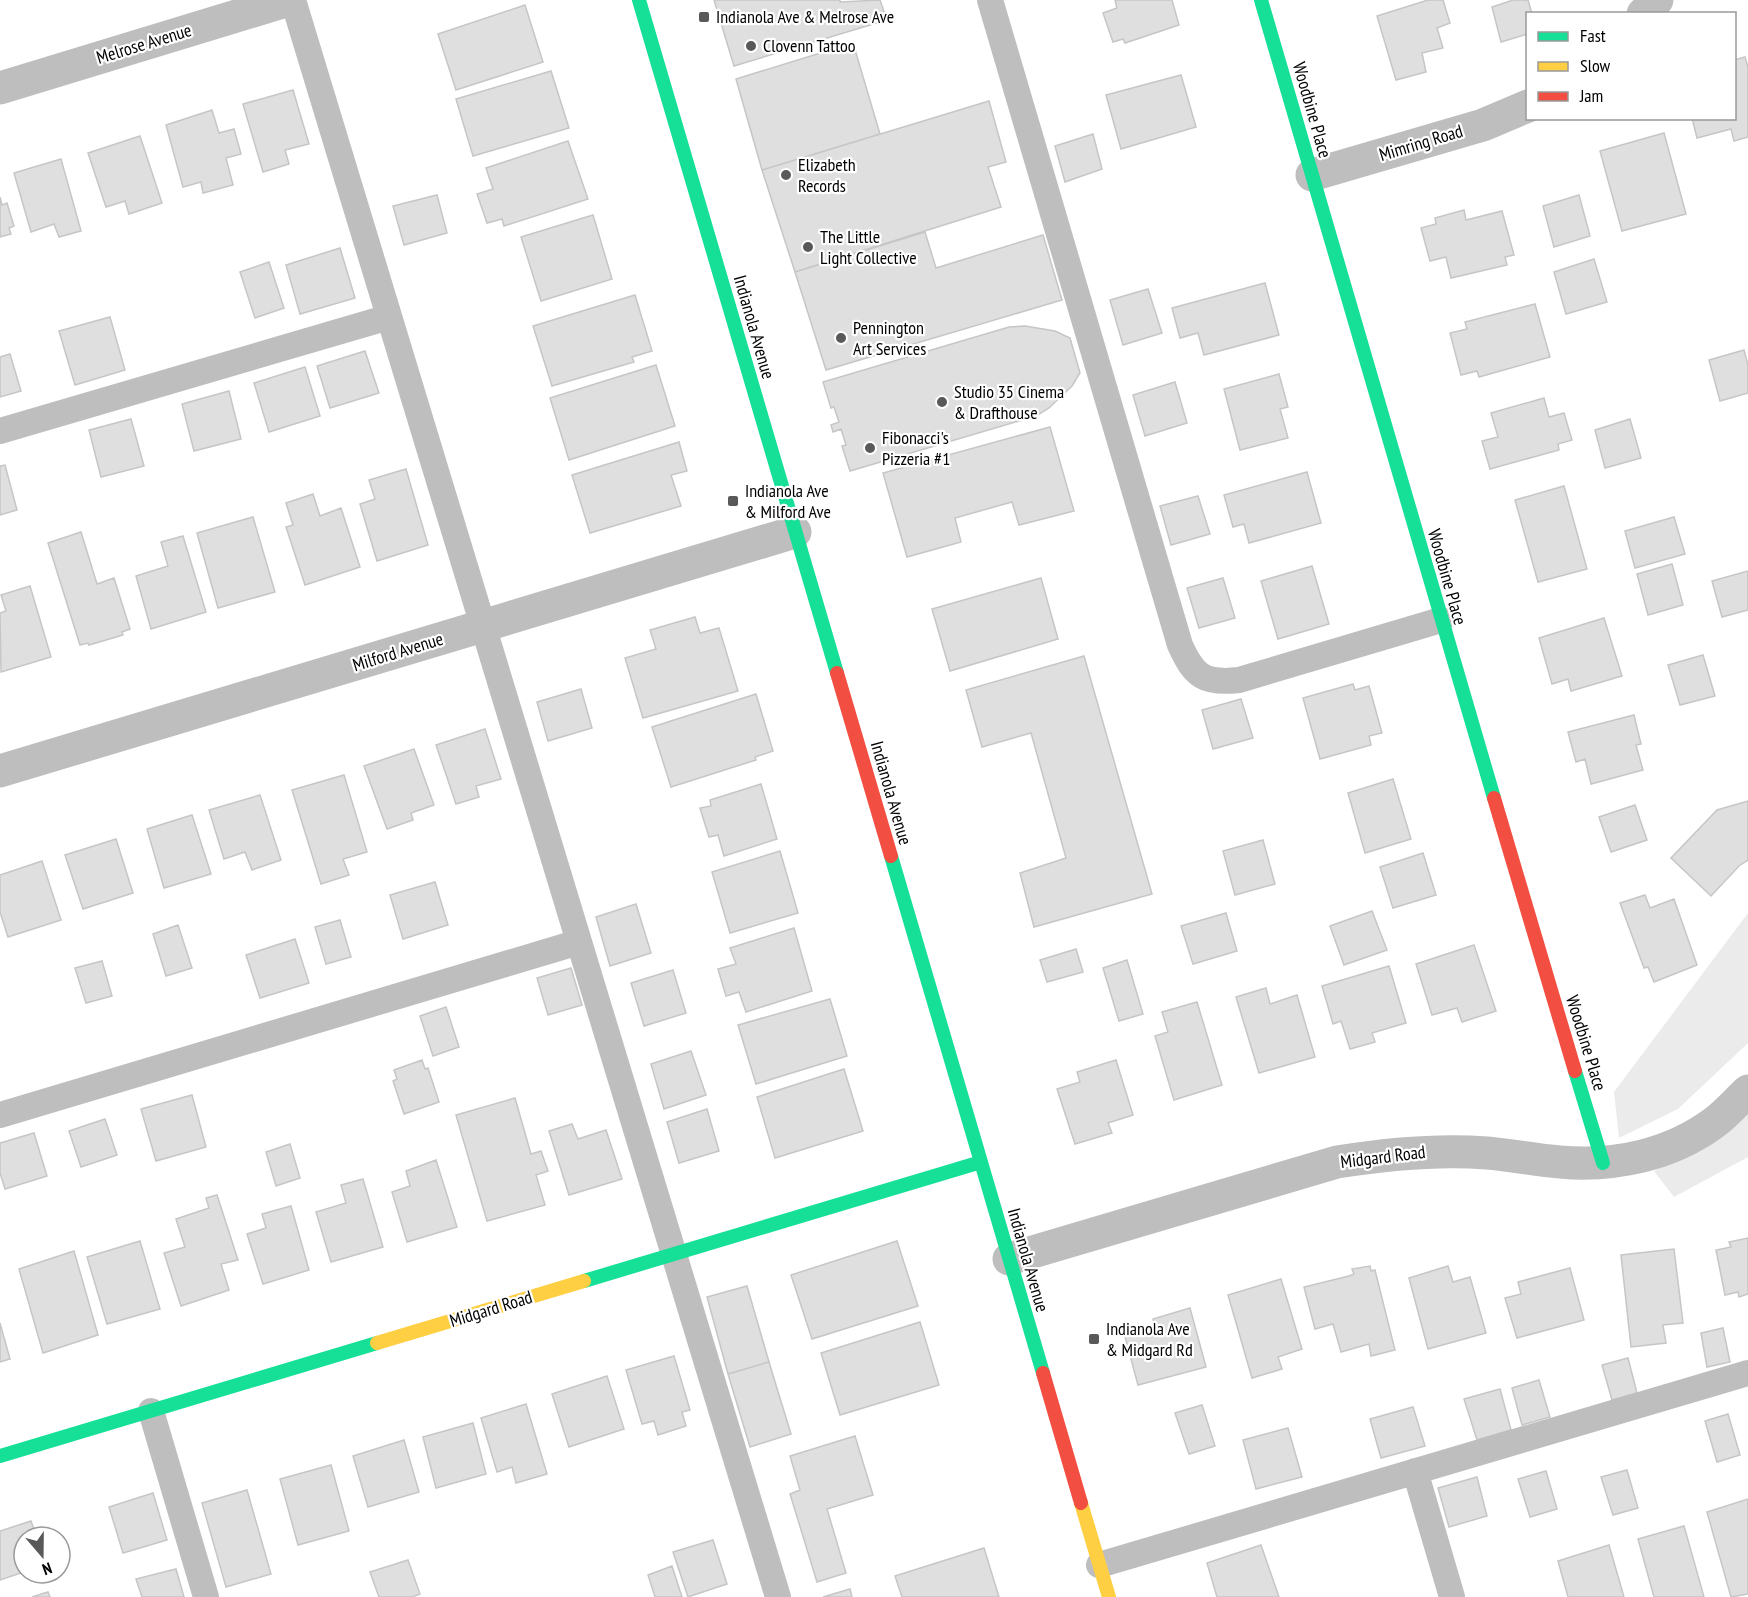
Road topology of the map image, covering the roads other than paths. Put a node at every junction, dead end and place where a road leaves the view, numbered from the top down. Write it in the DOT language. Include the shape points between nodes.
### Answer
graph roads {
  1 [pos="291,0"];
  2 [pos="639,0"];
  3 [pos="990,0"];
  4 [pos="1261,0"];
  5 [pos="1657,0"];
  6 [pos="1645,12"];
  7 [pos="0,88"];
  8 [pos="1526,106"];
  9 [pos="1312,175"];
  10 [pos="389,317"];
  11 [pos="0,431"];
  12 [pos="795,532"];
  13 [pos="1441,620"];
  14 [pos="483,626"];
  15 [pos="0,771"];
  16 [pos="579,942"];
  17 [pos="1748,1090"];
  18 [pos="0,1115"];
  19 [pos="981,1162"];
  20 [pos="1604,1163"];
  21 [pos="674,1255"];
  22 [pos="1009,1259"];
  23 [pos="1748,1372"];
  24 [pos="151,1411"];
  25 [pos="0,1456"];
  26 [pos="1416,1471"];
  27 [pos="1099,1565"];
  28 [pos="206,1597"];
  29 [pos="778,1597"];
  30 [pos="1109,1597"];
  31 [pos="1452,1597"];
  1 -- 7 [label="street, Melrose Avenue"];
  1 -- 10 [label="lane"];
  2 -- 12 [label="street, Indianola Avenue"];
  3 -- 13 [label="lane" via="1180,645 1191,666 1206,679 1239,680"];
  4 -- 9 [label="street, Woodbine Place"];
  5 -- 6 [label="street"];
  8 -- 9 [label="street, Mimring Road" via="1483,124"];
  9 -- 13 [label="street, Woodbine Place"];
  10 -- 11 [label="lane"];
  10 -- 14 [label="lane"];
  12 -- 14 [label="street, Milford Avenue"];
  12 -- 19 [label="street, Indianola Avenue"];
  13 -- 20 [label="street, Woodbine Place"];
  14 -- 15 [label="street, Milford Avenue"];
  14 -- 16 [label="lane"];
  16 -- 18 [label="lane"];
  16 -- 21 [label="lane"];
  17 -- 20 [label="street, Midgard Road" via="1716,1121 1686,1142"];
  19 -- 21 [label="street, Midgard Road"];
  19 -- 22 [label="street, Indianola Avenue"];
  20 -- 22 [label="street, Midgard Road" via="1431,1151 1348,1160"];
  21 -- 24 [label="street, Midgard Road"];
  21 -- 29 [label="lane"];
  22 -- 27 [label="street, Indianola Avenue"];
  23 -- 26 [label="lane"];
  24 -- 25 [label="street, Midgard Road"];
  24 -- 28 [label="lane"];
  26 -- 27 [label="lane"];
  26 -- 31 [label="lane"];
  27 -- 30 [label="street, Indianola Avenue"];
}
